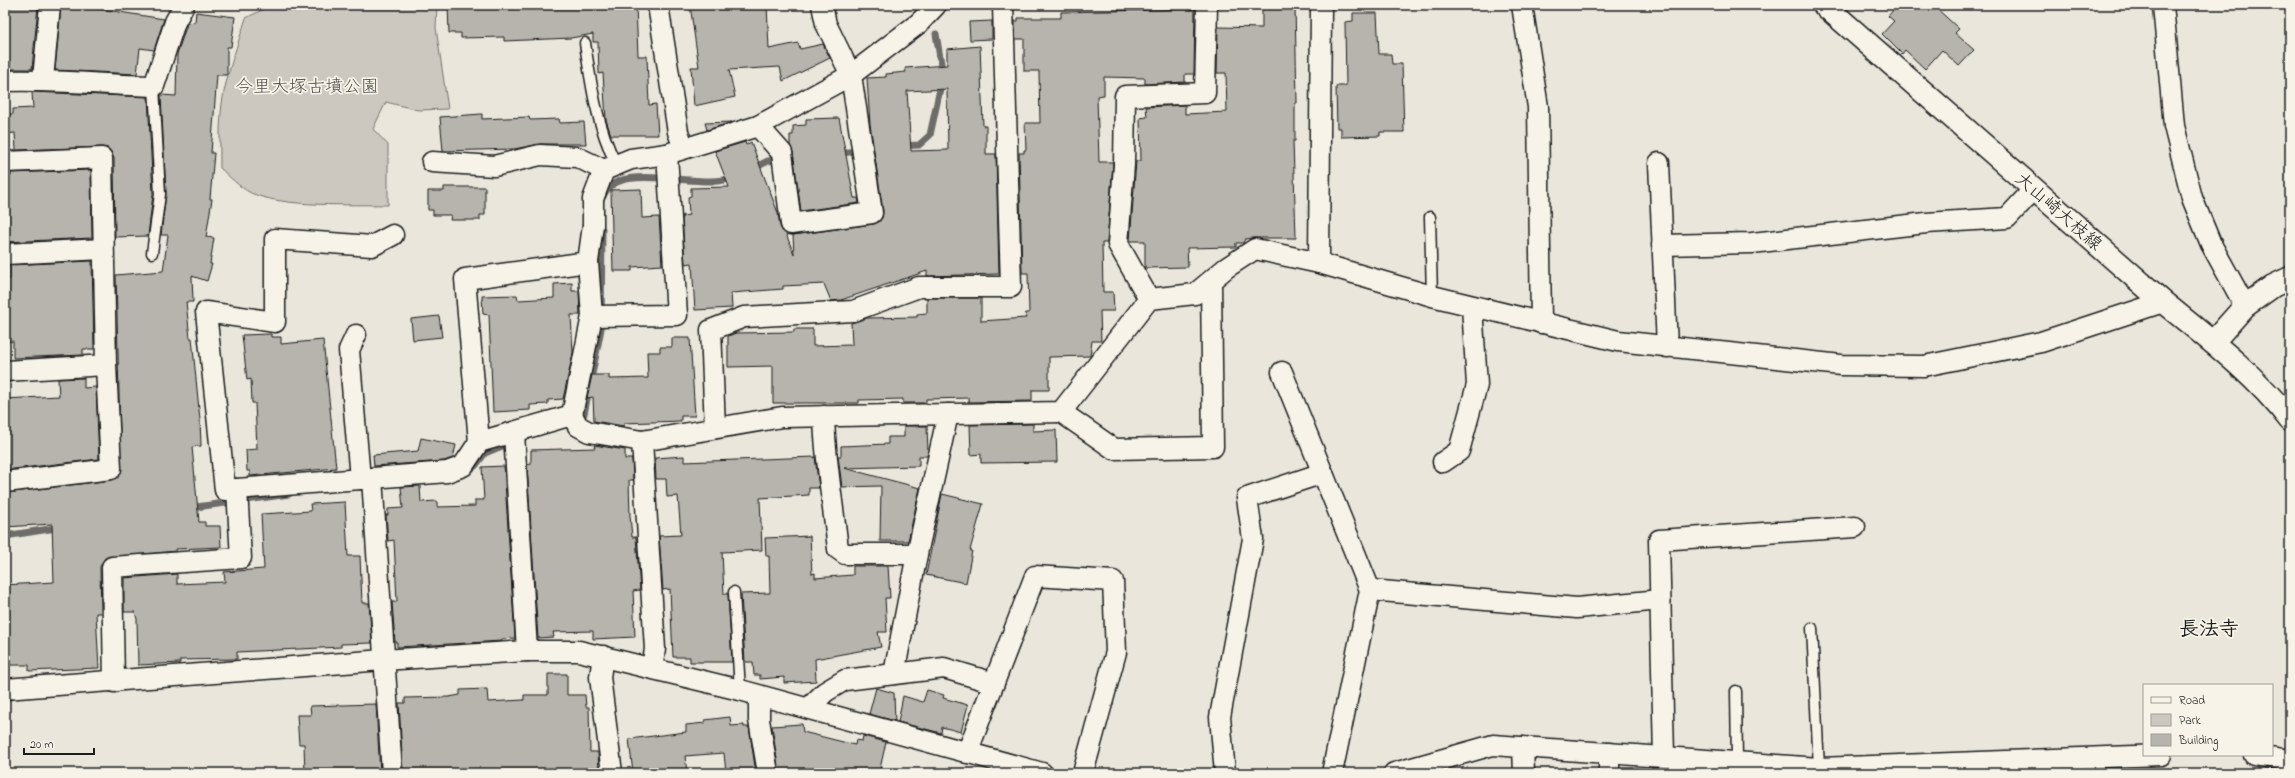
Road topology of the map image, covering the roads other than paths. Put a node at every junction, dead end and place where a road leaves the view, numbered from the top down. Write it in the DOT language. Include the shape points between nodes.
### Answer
graph roads {
  1 [pos="50,5"];
  2 [pos="184,5"];
  3 [pos="658,5"];
  4 [pos="822,5"];
  5 [pos="936,5"];
  6 [pos="1003,5"];
  7 [pos="1207,5"];
  8 [pos="1321,5"];
  9 [pos="1522,5"];
  10 [pos="1824,5"];
  11 [pos="2163,5"];
  12 [pos="585,43"];
  13 [pos="851,75"];
  14 [pos="43,79"];
  15 [pos="5,81"];
  16 [pos="154,86"];
  17 [pos="758,126"];
  18 [pos="676,151"];
  19 [pos="5,162"];
  20 [pos="432,162"];
  21 [pos="1659,163"];
  22 [pos="610,167"];
  23 [pos="2034,189"];
  24 [pos="1430,217"];
  25 [pos="393,235"];
  26 [pos="1662,245"];
  27 [pos="103,249"];
  28 [pos="152,253"];
  29 [pos="5,254"];
  30 [pos="588,262"];
  31 [pos="1319,263"];
  32 [pos="2290,278"];
  33 [pos="1211,282"];
  34 [pos="1432,296"];
  35 [pos="1149,299"];
  36 [pos="2163,302"];
  37 [pos="1472,306"];
  38 [pos="2245,306"];
  39 [pos="592,316"];
  40 [pos="1541,323"];
  41 [pos="356,335"];
  42 [pos="2213,342"];
  43 [pos="1667,347"];
  44 [pos="106,365"];
  45 [pos="5,371"];
  46 [pos="1282,372"];
  47 [pos="1061,412"];
  48 [pos="948,414"];
  49 [pos="572,415"];
  50 [pos="824,416"];
  51 [pos="2290,420"];
  52 [pos="715,428"];
  53 [pos="514,433"];
  54 [pos="642,441"];
  55 [pos="479,442"];
  56 [pos="1443,462"];
  57 [pos="1323,473"];
  58 [pos="366,479"];
  59 [pos="5,482"];
  60 [pos="237,489"];
  61 [pos="1855,527"];
  62 [pos="917,554"];
  63 [pos="1370,590"];
  64 [pos="734,592"];
  65 [pos="1660,600"];
  66 [pos="1812,628"];
  67 [pos="527,651"];
  68 [pos="603,656"];
  69 [pos="383,660"];
  70 [pos="652,668"];
  71 [pos="894,674"];
  72 [pos="114,682"];
  73 [pos="994,682"];
  74 [pos="5,689"];
  75 [pos="740,690"];
  76 [pos="1736,691"];
  77 [pos="759,696"];
  78 [pos="809,708"];
  79 [pos="1523,747"];
  80 [pos="967,753"];
  81 [pos="1609,753"];
  82 [pos="2143,756"];
  83 [pos="2261,756"];
  84 [pos="1664,757"];
  85 [pos="2290,760"];
  86 [pos="991,766"];
  87 [pos="1731,766"];
  88 [pos="1819,768"];
  89 [pos="1415,770"];
  90 [pos="392,773"];
  91 [pos="612,773"];
  92 [pos="768,773"];
  93 [pos="1042,773"];
  94 [pos="1083,773"];
  95 [pos="1225,773"];
  96 [pos="1332,773"];
  97 [pos="1394,773"];
  98 [pos="1524,773"];
  99 [pos="1609,773"];
  1 -- 14 [label="street"];
  2 -- 16 [label="street" via="175,22"];
  3 -- 18 [label="street" via="678,132"];
  4 -- 13 [label="street" via="826,24"];
  5 -- 13 [label="street" via="919,23"];
  6 -- 52 [label="street" via="1011,287 919,287 853,311 744,317 711,330"];
  7 -- 35 [label="street" via="1205,93 1125,96 1124,165 1118,244"];
  8 -- 31 [label="street"];
  9 -- 40 [label="street" via="1538,107"];
  10 -- 23 [label="main road, 大山崎大枝線"];
  11 -- 38 [label="street" via="2174,126 2192,198 2211,244"];
  12 -- 22 [label="lane" via="595,106"];
  13 -- 17 [label="street"];
  13 -- 17 [label="street" via="872,213 791,224 782,153"];
  14 -- 15 [label="street"];
  14 -- 16 [label="street" via="106,85"];
  16 -- 28 [label="lane" via="160,194"];
  17 -- 18 [label="street"];
  18 -- 22 [label="street" via="631,159"];
  18 -- 39 [label="street" via="677,315"];
  19 -- 27 [label="street" via="102,158"];
  20 -- 22 [label="street" via="494,166 540,155 577,157"];
  21 -- 26 [label="street"];
  22 -- 30 [label="street" via="593,199 593,225"];
  23 -- 26 [label="street" via="2007,218 1926,223 1752,243"];
  23 -- 36 [label="main road, 大山崎大枝線"];
  24 -- 34 [label="lane"];
  25 -- 60 [label="street" via="372,246 275,239 275,322 206,312 225,490"];
  26 -- 43 [label="street"];
  27 -- 29 [label="street"];
  27 -- 44 [label="street"];
  30 -- 39 [label="street"];
  30 -- 55 [label="street" via="465,279"];
  31 -- 33 [label="street" via="1255,249 1226,268"];
  31 -- 34 [label="street"];
  32 -- 38 [label="main road" via="2273,286"];
  33 -- 35 [label="street" via="1194,294"];
  33 -- 47 [label="street" via="1213,447 1114,449"];
  34 -- 37 [label="street"];
  35 -- 47 [label="street"];
  36 -- 42 [label="main road, 大山崎大枝線"];
  36 -- 43 [label="street" via="2041,342 1924,366 1841,364"];
  37 -- 40 [label="street"];
  37 -- 56 [label="street" via="1477,385 1459,451"];
  38 -- 42 [label="main road"];
  39 -- 49 [label="street"];
  40 -- 43 [label="street" via="1618,341"];
  41 -- 58 [label="street" via="348,350"];
  42 -- 51 [label="main road, 大山崎大枝線" via="2278,404"];
  44 -- 45 [label="street"];
  44 -- 59 [label="street" via="111,469"];
  46 -- 57 [label="street"];
  47 -- 48 [label="street"];
  48 -- 50 [label="street"];
  48 -- 62 [label="street"];
  49 -- 53 [label="street"];
  49 -- 54 [label="street" via="578,426 589,432"];
  50 -- 52 [label="street" via="782,417"];
  50 -- 62 [label="street" via="824,453 838,549 845,554"];
  52 -- 54 [label="street"];
  53 -- 55 [label="street"];
  53 -- 67 [label="street"];
  54 -- 70 [label="street" via="655,650"];
  55 -- 58 [label="street" via="463,466 447,472"];
  57 -- 63 [label="street"];
  57 -- 95 [label="street" via="1247,498 1253,539 1220,717"];
  58 -- 60 [label="street"];
  58 -- 69 [label="street"];
  60 -- 72 [label="street" via="241,558 112,567"];
  61 -- 65 [label="street" via="1659,540"];
  62 -- 71 [label="street"];
  63 -- 65 [label="street" via="1577,608"];
  63 -- 96 [label="street"];
  64 -- 75 [label="lane"];
  65 -- 84 [label="street"];
  66 -- 88 [label="lane"];
  67 -- 68 [label="street" via="579,651"];
  67 -- 69 [label="street"];
  68 -- 70 [label="street"];
  68 -- 91 [label="street" via="600,676"];
  69 -- 72 [label="street"];
  69 -- 90 [label="street"];
  70 -- 75 [label="street"];
  71 -- 73 [label="street" via="944,668"];
  71 -- 78 [label="street" via="845,680 825,692"];
  72 -- 74 [label="street"];
  73 -- 80 [label="street"];
  73 -- 94 [label="street" via="1035,576 1113,581 1116,652"];
  75 -- 77 [label="street"];
  76 -- 87 [label="lane"];
  77 -- 78 [label="street"];
  77 -- 92 [label="street" via="759,720"];
  78 -- 80 [label="street"];
  79 -- 81 [label="street"];
  79 -- 89 [label="street" via="1493,745"];
  79 -- 98 [label="street"];
  80 -- 86 [label="street"];
  81 -- 84 [label="street"];
  81 -- 99 [label="street"];
  82 -- 88 [label="street"];
  83 -- 85 [label="street"];
  84 -- 87 [label="street"];
  86 -- 93 [label="street"];
  87 -- 88 [label="street"];
  89 -- 97 [label="street"];
}
